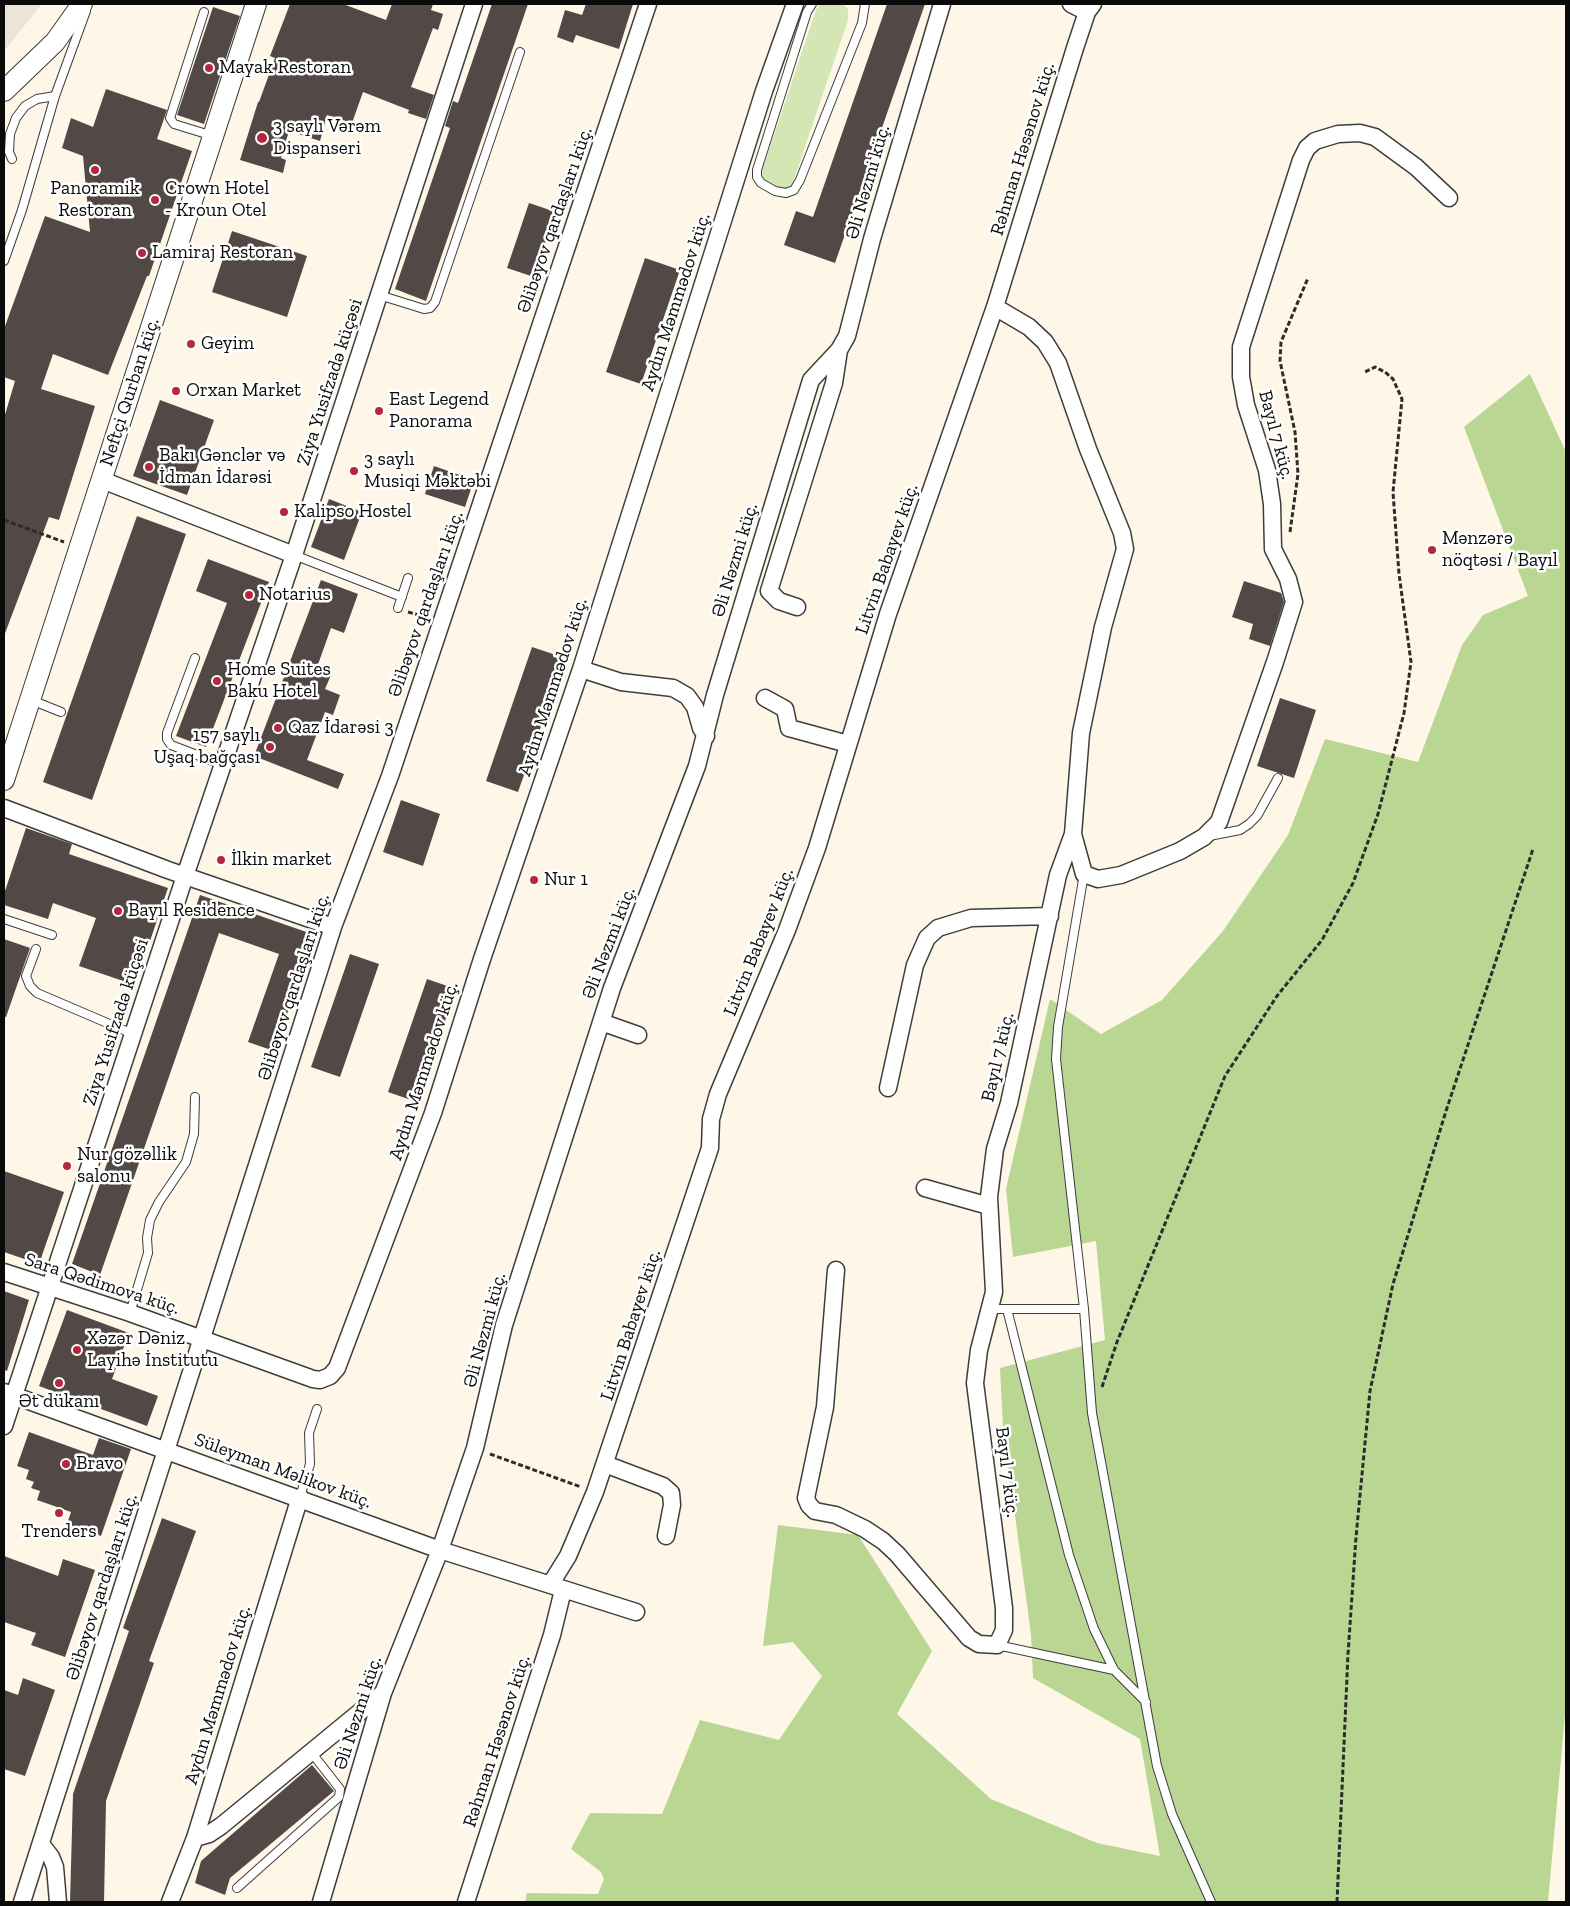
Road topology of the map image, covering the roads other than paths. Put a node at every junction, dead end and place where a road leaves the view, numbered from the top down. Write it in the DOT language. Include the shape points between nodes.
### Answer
graph roads {
  1 [pos="82,4"];
  2 [pos="88,4"];
  3 [pos="256,4"];
  4 [pos="474,4"];
  5 [pos="648,4"];
  6 [pos="795,4"];
  7 [pos="812,4"];
  8 [pos="865,4"];
  9 [pos="942,4"];
  10 [pos="1071,4"];
  11 [pos="1090,8"];
  12 [pos="204,12"];
  13 [pos="45,51"];
  14 [pos="520,52"];
  15 [pos="68,63"];
  16 [pos="4,91"];
  17 [pos="764,91"];
  18 [pos="55,96"];
  19 [pos="781,96"];
  20 [pos="213,136"];
  21 [pos="12,159"];
  22 [pos="1449,198"];
  23 [pos="4,261"];
  24 [pos="379,295"];
  25 [pos="995,307"];
  26 [pos="839,350"];
  27 [pos="102,480"];
  28 [pos="294,555"];
  29 [pos="408,578"];
  30 [pos="402,597"];
  31 [pos="398,608"];
  32 [pos="797,608"];
  33 [pos="195,658"];
  34 [pos="582,669"];
  35 [pos="765,698"];
  36 [pos="29,699"];
  37 [pos="61,712"];
  38 [pos="706,736"];
  39 [pos="848,744"];
  40 [pos="223,766"];
  41 [pos="1278,778"];
  42 [pos="4,780"];
  43 [pos="4,808"];
  44 [pos="1073,834"];
  45 [pos="1204,837"];
  46 [pos="1084,874"];
  47 [pos="185,876"];
  48 [pos="1050,916"];
  49 [pos="4,919"];
  50 [pos="333,927"];
  51 [pos="52,936"];
  52 [pos="36,949"];
  53 [pos="601,1022"];
  54 [pos="133,1034"];
  55 [pos="638,1035"];
  56 [pos="888,1088"];
  57 [pos="195,1097"];
  58 [pos="925,1188"];
  59 [pos="989,1206"];
  60 [pos="836,1270"];
  61 [pos="4,1272"];
  62 [pos="50,1287"];
  63 [pos="999,1309"];
  64 [pos="1084,1309"];
  65 [pos="130,1313"];
  66 [pos="201,1338"];
  67 [pos="330,1376"];
  68 [pos="9,1393"];
  69 [pos="317,1409"];
  70 [pos="4,1426"];
  71 [pos="166,1450"];
  72 [pos="605,1464"];
  73 [pos="300,1498"];
  74 [pos="666,1536"];
  75 [pos="440,1550"];
  76 [pos="556,1588"];
  77 [pos="636,1612"];
  78 [pos="997,1645"];
  79 [pos="1114,1670"];
  80 [pos="383,1694"];
  81 [pos="1146,1702"];
  82 [pos="311,1752"];
  83 [pos="195,1838"];
  84 [pos="41,1844"];
  85 [pos="237,1888"];
  86 [pos="22,1902"];
  87 [pos="58,1902"];
  88 [pos="170,1902"];
  89 [pos="321,1902"];
  90 [pos="466,1902"];
  91 [pos="1211,1902"];
  1 -- 13 [label="street"];
  2 -- 15 [label="lane"];
  3 -- 20 [label="street, Neftçi Qurban küç."];
  4 -- 24 [label="street, Ziya Yusifzadə küçəsi"];
  5 -- 50 [label="street, Əlibəyov qardaşları küç." via="390,776"];
  6 -- 17 [label="street, Aydın Məmmədov küç."];
  7 -- 19 [label="lane"];
  8 -- 19 [label="lane" via="862,23 800,180 794,190 786,193 768,188 757,177"];
  9 -- 26 [label="street, Əli Nəzmi küç." via="846,336"];
  10 -- 11 [label="street"];
  11 -- 25 [label="street, Rəhman Həsənov küç."];
  12 -- 20 [label="lane" via="170,118 174,124"];
  13 -- 15 [label="lane" via="56,45 62,46 68,53"];
  13 -- 16 [label="street"];
  14 -- 24 [label="lane" via="434,302 424,310"];
  15 -- 18 [label="lane"];
  17 -- 19 [label="lane"];
  17 -- 34 [label="street, Aydın Məmmədov küç."];
  18 -- 21 [label="lane" via="37,99 25,106 16,118 10,134"];
  18 -- 23 [label="lane"];
  20 -- 27 [label="street, Neftçi Qurban küç."];
  22 -- 45 [label="street, Bayıl 7 küç." via="1388,145 1360,133 1338,134 1315,141 1301,160 1241,346 1241,378 1246,405 1267,470 1274,549 1288,579 1294,602 1226,805 1219,822"];
  24 -- 28 [label="street, Ziya Yusifzadə küçəsi"];
  25 -- 39 [label="street, Litvin Babayev küç." via="888,614"];
  25 -- 44 [label="street, Bayıl 7 küç." via="1029,327 1045,342 1058,363 1122,533 1125,549 1103,627 1081,733"];
  26 -- 32 [label="street" via="834,383 769,591 779,601"];
  26 -- 38 [label="street, Əli Nəzmi küç." via="811,380 718,686"];
  27 -- 28 [label="street"];
  27 -- 36 [label="street, Neftçi Qurban küç."];
  28 -- 30 [label="lane"];
  28 -- 40 [label="street, Ziya Yusifzadə küçəsi"];
  29 -- 30 [label="lane"];
  30 -- 31 [label="lane"];
  33 -- 40 [label="lane" via="167,739 171,746"];
  34 -- 38 [label="street" via="622,682 673,688 687,696 695,707"];
  34 -- 67 [label="street, Aydın Məmmədov küç." via="482,959 425,1137 340,1360"];
  35 -- 39 [label="street" via="785,709 789,728"];
  36 -- 37 [label="lane"];
  36 -- 42 [label="street, Neftçi Qurban küç."];
  38 -- 53 [label="street, Əli Nəzmi küç." via="691,786"];
  39 -- 72 [label="street, Litvin Babayev küç." via="817,848 787,930 718,1094 711,1119 710,1148"];
  40 -- 47 [label="street, Ziya Yusifzadə küçəsi"];
  41 -- 45 [label="lane" via="1257,816 1249,824 1240,830"];
  43 -- 47 [label="street"];
  44 -- 46 [label="street, Bayıl 7 küç."];
  44 -- 48 [label="street, Bayıl 7 küç." via="1058,876"];
  45 -- 46 [label="street, Bayıl 7 küç." via="1180,851 1120,874 1098,879"];
  46 -- 64 [label="lane" via="1058,1027 1056,1059"];
  47 -- 50 [label="street"];
  47 -- 54 [label="street, Ziya Yusifzadə küçəsi"];
  48 -- 56 [label="street" via="971,918 938,928 927,938 915,965"];
  48 -- 59 [label="street, Bayıl 7 küç." via="1009,1104 995,1149"];
  49 -- 51 [label="lane"];
  50 -- 66 [label="street, Əlibəyov qardaşları küç."];
  52 -- 54 [label="lane" via="26,976 37,993"];
  53 -- 55 [label="street"];
  53 -- 75 [label="street, Əli Nəzmi küç." via="504,1325 475,1448"];
  54 -- 62 [label="street, Ziya Yusifzadə küçəsi"];
  57 -- 65 [label="lane" via="194,1134 186,1162 150,1220 148,1253"];
  58 -- 59 [label="street"];
  59 -- 63 [label="street, Bayıl 7 küç." via="994,1292"];
  60 -- 78 [label="street" via="825,1407 806,1498 809,1505 815,1511 836,1515 858,1525 883,1541 969,1638 979,1644"];
  61 -- 62 [label="street, Sara Qədimova küç."];
  62 -- 65 [label="street, Sara Qədimova küç."];
  62 -- 68 [label="street, Ziya Yusifzadə küçəsi"];
  63 -- 64 [label="lane"];
  63 -- 78 [label="street, Bayıl 7 küç." via="979,1350 975,1383 1004,1608 1004,1630"];
  63 -- 79 [label="lane" via="1069,1555 1094,1629"];
  64 -- 81 [label="lane" via="1092,1413 1115,1550"];
  65 -- 66 [label="street, Sara Qədimova küç."];
  66 -- 67 [label="street, Sara Qədimova küç." via="313,1379"];
  66 -- 71 [label="street, Əlibəyov qardaşları küç."];
  68 -- 70 [label="street, Ziya Yusifzadə küçəsi"];
  68 -- 71 [label="street, Süleyman Məlikov küç."];
  69 -- 73 [label="lane" via="309,1433 310,1464"];
  71 -- 73 [label="street, Süleyman Məlikov küç."];
  71 -- 84 [label="street, Əlibəyov qardaşları küç."];
  72 -- 74 [label="street" via="663,1486 671,1493"];
  72 -- 76 [label="street, Litvin Babayev küç."];
  73 -- 75 [label="street, Süleyman Məlikov küç."];
  73 -- 83 [label="street, Aydın Məmmədov küç."];
  75 -- 76 [label="street, Süleyman Məlikov küç."];
  75 -- 80 [label="street, Əli Nəzmi küç."];
  76 -- 77 [label="street, Süleyman Məlikov küç."];
  76 -- 90 [label="street, Rəhman Həsənov küç." via="546,1654"];
  78 -- 79 [label="lane"];
  79 -- 81 [label="lane"];
  80 -- 82 [label="street"];
  80 -- 89 [label="street, Əli Nəzmi küç."];
  81 -- 91 [label="lane" via="1157,1766 1172,1814"];
  82 -- 83 [label="street" via="221,1826"];
  82 -- 85 [label="lane" via="340,1789 339,1797"];
  83 -- 88 [label="street, Aydın Məmmədov küç."];
  84 -- 86 [label="street, Əlibəyov qardaşları küç."];
  84 -- 87 [label="street" via="55,1867"];
}
